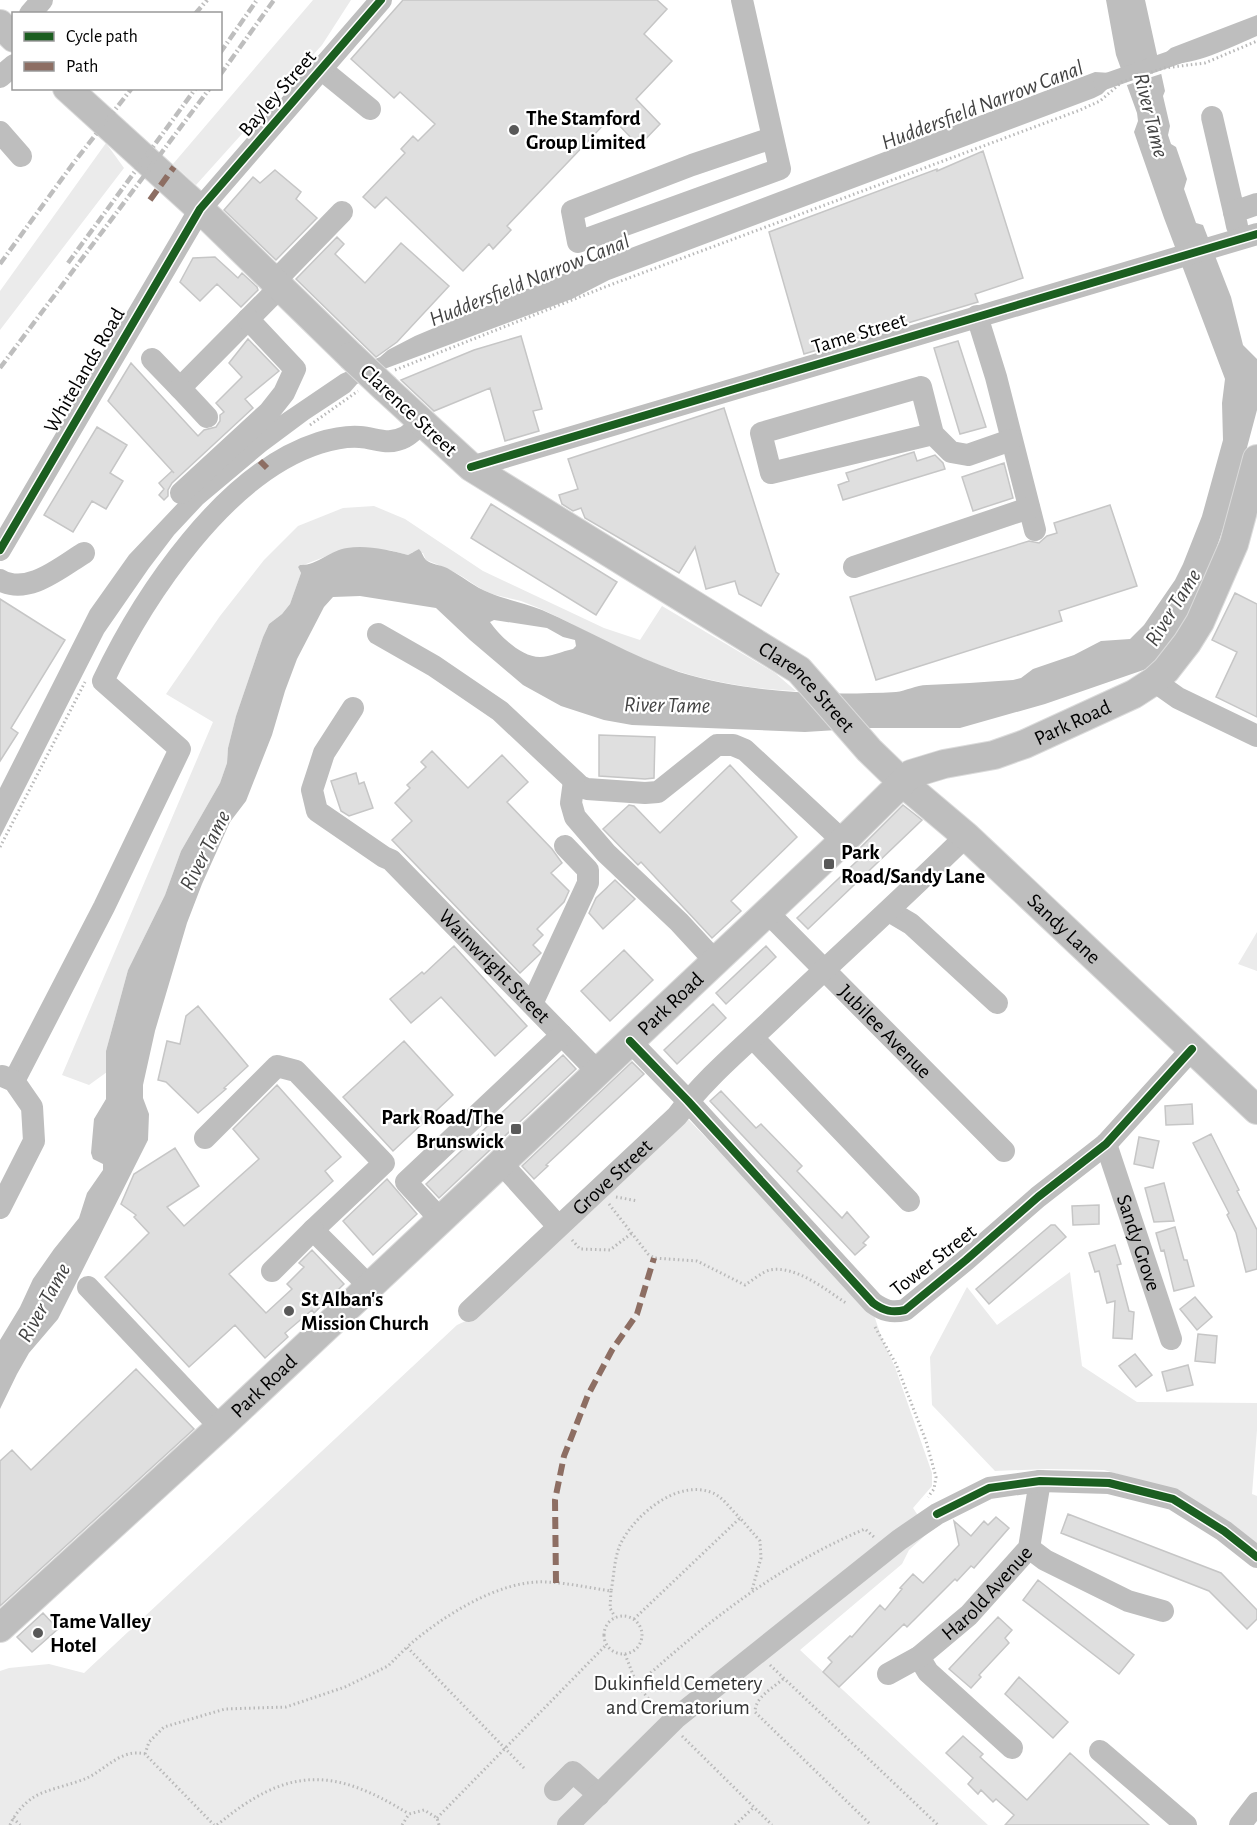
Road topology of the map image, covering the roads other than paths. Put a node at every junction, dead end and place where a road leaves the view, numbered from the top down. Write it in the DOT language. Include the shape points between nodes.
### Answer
graph roads {
  1 [pos="42,0"];
  2 [pos="381,0"];
  3 [pos="742,0"];
  4 [pos="32,12"];
  5 [pos="12,66"];
  6 [pos="321,69"];
  7 [pos="0,77"];
  8 [pos="70,90"];
  9 [pos="370,109"];
  10 [pos="1212,117"];
  11 [pos="0,132"];
  12 [pos="772,138"];
  13 [pos="21,156"];
  14 [pos="1257,204"];
  15 [pos="200,209"];
  16 [pos="342,212"];
  17 [pos="1234,212"];
  18 [pos="1241,238"];
  19 [pos="277,284"];
  20 [pos="977,316"];
  21 [pos="248,319"];
  22 [pos="152,359"];
  23 [pos="180,388"];
  24 [pos="207,417"];
  25 [pos="422,423"];
  26 [pos="933,434"];
  27 [pos="1009,434"];
  28 [pos="1257,459"];
  29 [pos="471,467"];
  30 [pos="181,493"];
  31 [pos="1029,508"];
  32 [pos="1035,530"];
  33 [pos="0,550"];
  34 [pos="84,553"];
  35 [pos="854,567"];
  36 [pos="0,580"];
  37 [pos="378,634"];
  38 [pos="1154,681"];
  39 [pos="353,708"];
  40 [pos="1257,736"];
  41 [pos="869,750"];
  42 [pos="573,781"];
  43 [pos="902,782"];
  44 [pos="966,836"];
  45 [pos="843,841"];
  46 [pos="565,846"];
  47 [pos="889,911"];
  48 [pos="767,912"];
  49 [pos="715,961"];
  50 [pos="824,969"];
  51 [pos="997,1003"];
  52 [pos="532,1004"];
  53 [pos="562,1035"];
  54 [pos="753,1038"];
  55 [pos="630,1041"];
  56 [pos="1192,1049"];
  57 [pos="597,1071"];
  58 [pos="7,1078"];
  59 [pos="688,1101"];
  60 [pos="1257,1110"];
  61 [pos="205,1138"];
  62 [pos="1106,1144"];
  63 [pos="1004,1151"];
  64 [pos="501,1163"];
  65 [pos="909,1201"];
  66 [pos="0,1208"];
  67 [pos="441,1220"];
  68 [pos="558,1226"];
  69 [pos="313,1230"];
  70 [pos="272,1271"];
  71 [pos="88,1287"];
  72 [pos="370,1287"];
  73 [pos="469,1311"];
  74 [pos="1171,1339"];
  75 [pos="220,1427"];
  76 [pos="1040,1481"];
  77 [pos="1029,1548"];
  78 [pos="1257,1557"];
  79 [pos="1163,1611"];
  80 [pos="0,1628"];
  81 [pos="919,1657"];
  82 [pos="888,1674"];
  83 [pos="1007,1735"];
  84 [pos="1100,1751"];
  85 [pos="555,1790"];
  86 [pos="599,1795"];
  87 [pos="1257,1803"];
  88 [pos="568,1825"];
  89 [pos="1186,1825"];
  90 [pos="1240,1825"];
  1 -- 4 [label="street"];
  2 -- 6 [label="street, Bayley Street"];
  3 -- 12 [label="street"];
  5 -- 7 [label="street"];
  6 -- 9 [label="street"];
  6 -- 15 [label="street, Bayley Street"];
  8 -- 15 [label="main road, Clarence Street"];
  10 -- 17 [label="street"];
  11 -- 13 [label="street"];
  12 -- 12 [label="street" via="780,169 578,242 572,212"];
  14 -- 17 [label="street"];
  15 -- 19 [label="main road, Clarence Street"];
  15 -- 33 [label="street, Whitelands Road"];
  16 -- 19 [label="street"];
  17 -- 18 [label="street"];
  18 -- 20 [label="street, Tame Street" via="1062,280"];
  19 -- 21 [label="street"];
  19 -- 25 [label="main road, Clarence Street, bridge"];
  20 -- 27 [label="street" via="992,345"];
  20 -- 29 [label="street, Tame Street"];
  21 -- 23 [label="street"];
  21 -- 30 [label="street" via="295,369 284,393 269,412"];
  22 -- 23 [label="street"];
  23 -- 24 [label="street"];
  25 -- 29 [label="main road, Clarence Street"];
  25 -- 58 [label="street" via="404,437 387,442 341,438 292,452 226,504 198,533 154,591 103,681 180,749 104,907"];
  26 -- 26 [label="street" via="771,473 760,433 921,387"];
  26 -- 27 [label="street" via="951,452 963,443"];
  27 -- 31 [label="street"];
  28 -- 38 [label="main road, Park Road" via="1234,544 1200,622 1176,659"];
  29 -- 41 [label="main road, Clarence Street" via="799,670"];
  31 -- 32 [label="street"];
  31 -- 35 [label="street"];
  34 -- 36 [label="street" via="36,581 20,585"];
  37 -- 42 [label="street" via="500,711"];
  38 -- 40 [label="street" via="1178,698"];
  38 -- 43 [label="main road, Park Road" via="1077,722 1025,744 994,755 921,770"];
  39 -- 52 [label="street, Wainwright Street" via="324,753 312,790 317,811 391,860"];
  41 -- 43 [label="main road, Sandy Lane"];
  42 -- 45 [label="street" via="587,789 658,792 717,745 733,745 745,750"];
  42 -- 49 [label="street" via="571,803 575,817"];
  43 -- 44 [label="main road, Sandy Lane"];
  43 -- 45 [label="main road, Park Road"];
  44 -- 47 [label="street, Grove Street"];
  44 -- 56 [label="main road, Sandy Lane"];
  45 -- 48 [label="main road, Park Road"];
  46 -- 52 [label="street" via="588,870 588,883"];
  47 -- 50 [label="street, Grove Street"];
  47 -- 51 [label="street" via="912,924"];
  48 -- 49 [label="main road, Park Road"];
  48 -- 50 [label="street, Jubilee Avenue"];
  49 -- 55 [label="main road, Park Road"];
  50 -- 54 [label="street, Grove Street"];
  50 -- 63 [label="street, Jubilee Avenue"];
  52 -- 53 [label="street, Wainwright Street"];
  53 -- 57 [label="street, Wainwright Street"];
  53 -- 67 [label="street" via="406,1182"];
  54 -- 59 [label="street, Grove Street"];
  54 -- 65 [label="street"];
  55 -- 57 [label="main road, Park Road"];
  55 -- 59 [label="street, Tower Street"];
  56 -- 60 [label="main road, Sandy Lane"];
  56 -- 62 [label="street, Tower Street"];
  57 -- 64 [label="main road, Park Road"];
  58 -- 66 [label="street" via="32,1107 34,1141"];
  59 -- 62 [label="street, Tower Street" via="861,1303 892,1312 905,1310"];
  59 -- 68 [label="street, Grove Street" via="677,1116"];
  61 -- 69 [label="street" via="277,1065 296,1071 384,1163"];
  62 -- 74 [label="street, Sandy Grove"];
  64 -- 67 [label="main road, Park Road"];
  64 -- 68 [label="street"];
  67 -- 72 [label="main road, Park Road"];
  68 -- 73 [label="street, Grove Street"];
  69 -- 70 [label="street"];
  69 -- 72 [label="street"];
  71 -- 75 [label="street"];
  72 -- 75 [label="main road, Park Road"];
  75 -- 80 [label="main road, Park Road"];
  76 -- 77 [label="street, Harold Avenue"];
  76 -- 78 [label="street" via="1109,1483 1173,1498"];
  76 -- 86 [label="street" via="989,1488 933,1516 670,1724"];
  77 -- 79 [label="street" via="1045,1560 1128,1601"];
  77 -- 81 [label="street, Harold Avenue" via="969,1615"];
  81 -- 82 [label="street, Harold Avenue"];
  81 -- 83 [label="street, Harold Avenue" via="928,1672"];
  84 -- 89 [label="street"];
  85 -- 86 [label="street" via="573,1772"];
  86 -- 88 [label="street"];
  87 -- 90 [label="street"];
}
